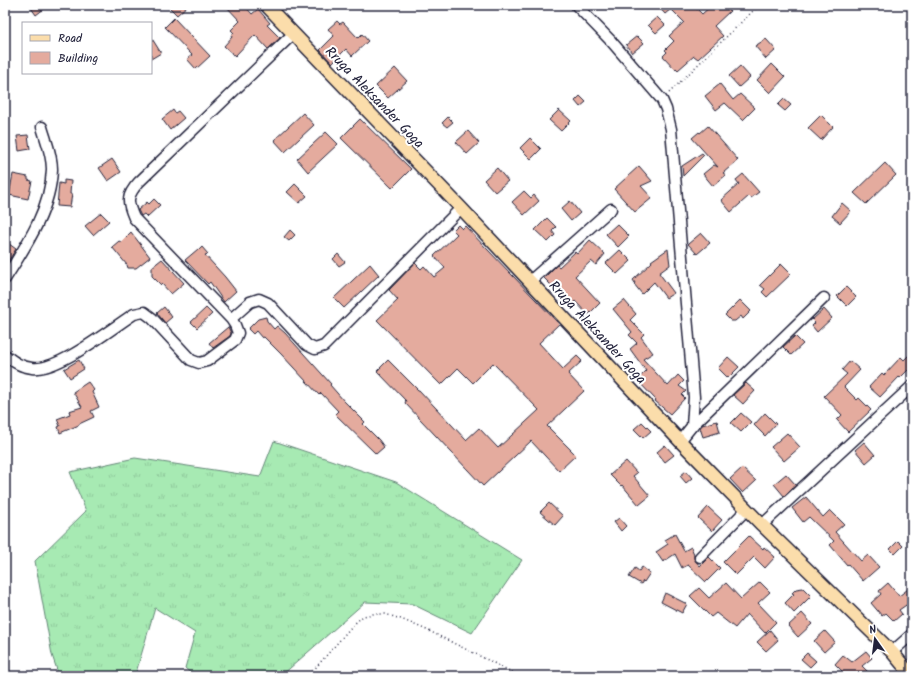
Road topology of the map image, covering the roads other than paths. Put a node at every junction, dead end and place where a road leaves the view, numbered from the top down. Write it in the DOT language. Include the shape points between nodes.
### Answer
graph roads {
  1 [pos="266,5"];
  2 [pos="576,5"];
  3 [pos="293,34"];
  4 [pos="42,127"];
  5 [pos="461,208"];
  6 [pos="611,209"];
  7 [pos="5,279"];
  8 [pos="530,281"];
  9 [pos="824,298"];
  10 [pos="231,319"];
  11 [pos="5,355"];
  12 [pos="912,386"];
  13 [pos="692,426"];
  14 [pos="680,441"];
  15 [pos="746,509"];
  16 [pos="762,525"];
  17 [pos="700,556"];
  18 [pos="912,634"];
  19 [pos="892,652"];
  20 [pos="912,676"];
  1 -- 3 [label="main road, Rruga Aleksander Goga"];
  2 -- 13 [label="street" via="662,100 666,109 671,129 694,397"];
  3 -- 5 [label="main road, Rruga Aleksander Goga"];
  3 -- 10 [label="street" via="139,182 129,197 128,204 134,218"];
  4 -- 7 [label="street" via="50,151 52,169 48,198 26,246"];
  5 -- 8 [label="main road, Rruga Aleksander Goga"];
  5 -- 10 [label="street" via="324,346 315,349 307,345 268,303 259,299 250,302"];
  6 -- 8 [label="street"];
  8 -- 14 [label="main road, Rruga Aleksander Goga"];
  9 -- 13 [label="street"];
  10 -- 11 [label="street" via="238,333 235,340 207,361 199,363 192,360 144,312 134,314 70,356 51,365 33,369 18,365"];
  12 -- 16 [label="street"];
  13 -- 14 [label="street"];
  14 -- 15 [label="main road, Rruga Aleksander Goga"];
  15 -- 16 [label="main road, Rruga Aleksander Goga"];
  15 -- 17 [label="street"];
  16 -- 19 [label="main road, Rruga Aleksander Goga"];
  18 -- 19 [label="street"];
  19 -- 20 [label="main road, Rruga Aleksander Goga"];
}
